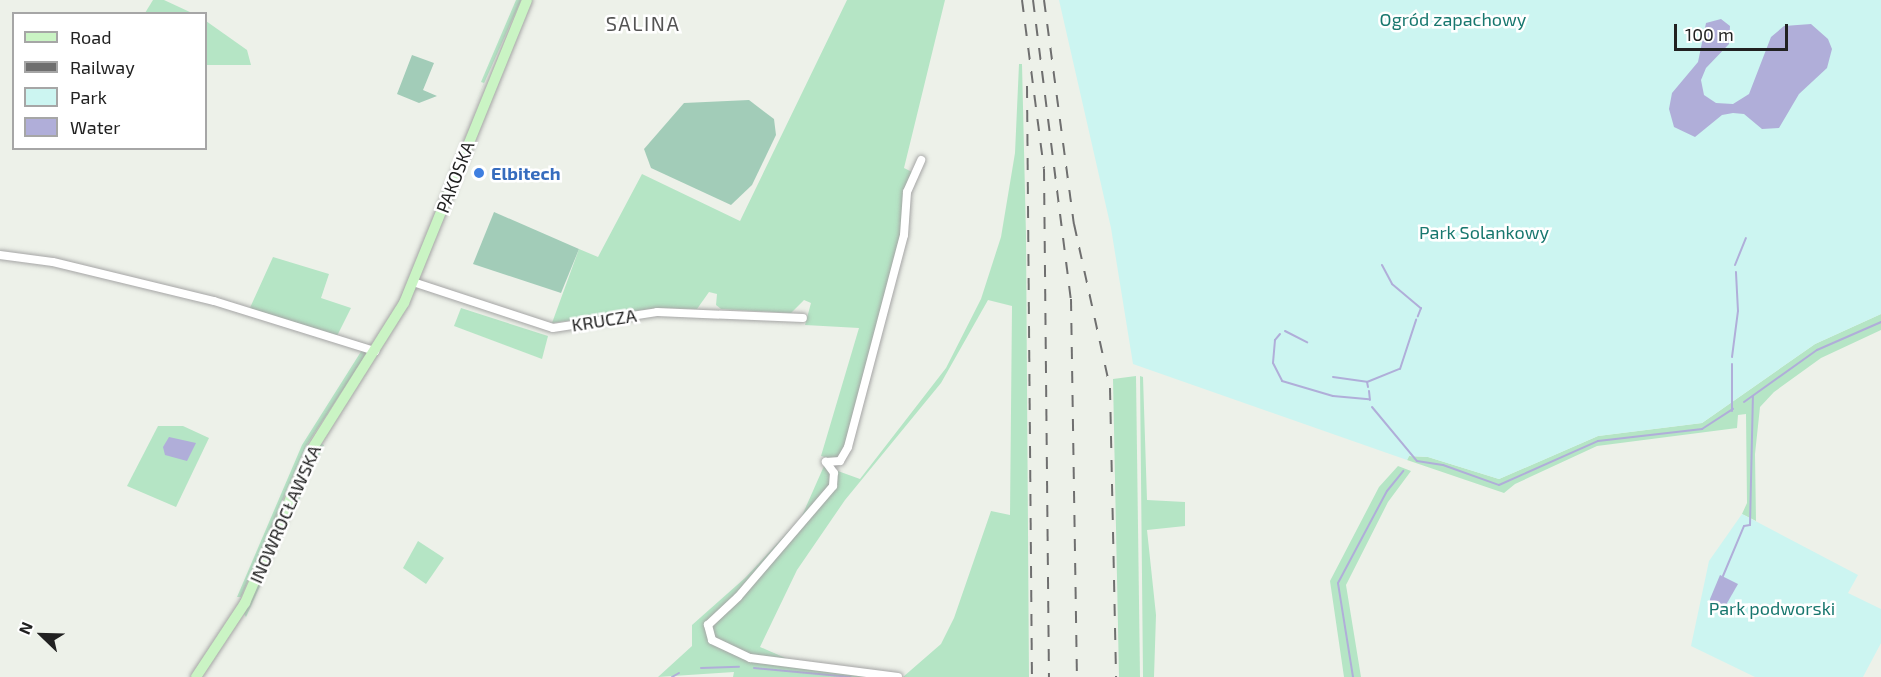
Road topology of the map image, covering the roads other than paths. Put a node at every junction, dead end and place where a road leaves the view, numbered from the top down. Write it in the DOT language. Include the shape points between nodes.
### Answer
graph roads {
  1 [pos="527,0"];
  2 [pos="921,160"];
  3 [pos="0,255"];
  4 [pos="413,282"];
  5 [pos="803,318"];
  6 [pos="375,351"];
  7 [pos="196,677"];
  8 [pos="898,677"];
  1 -- 4 [label="main road, PAKOSKA"];
  2 -- 8 [label="street" via="907,192 904,235 848,447 840,461 826,462 834,473 833,486 738,597 708,625 712,640 750,657"];
  3 -- 6 [label="street" via="53,262 214,301"];
  4 -- 5 [label="street, KRUCZA" via="553,328 657,312"];
  4 -- 6 [label="main road, PAKOSKA"];
  6 -- 7 [label="main road, INOWROCŁAWSKA" via="312,449 245,603"];
}
